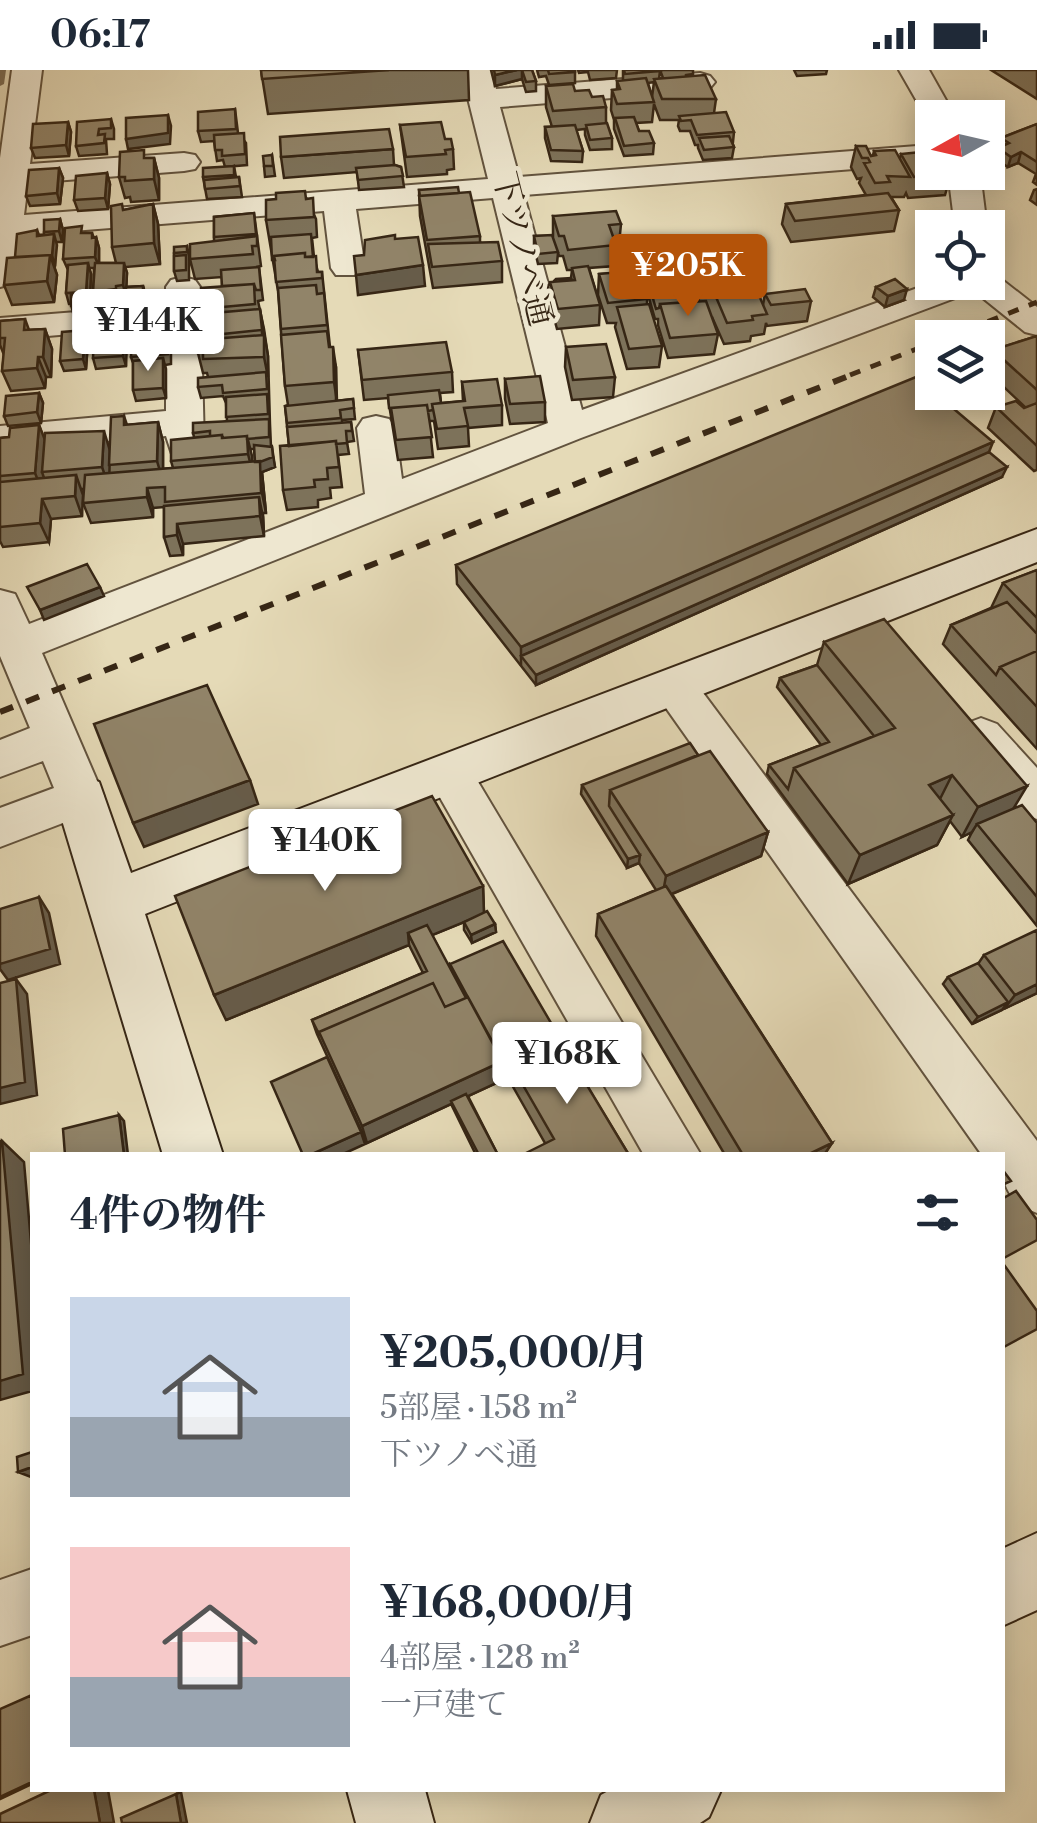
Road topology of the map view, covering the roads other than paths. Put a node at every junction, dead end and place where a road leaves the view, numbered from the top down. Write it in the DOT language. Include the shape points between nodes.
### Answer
graph roads {
  1 [pos="27,70"];
  2 [pos="914,70"];
  3 [pos="700,82"];
  4 [pos="480,84"];
  5 [pos="931,100"];
  6 [pos="185,129"];
  7 [pos="915,154"];
  8 [pos="184,162"];
  9 [pos="15,174"];
  10 [pos="506,186"];
  11 [pos="338,199"];
  12 [pos="184,212"];
  13 [pos="4,227"];
  14 [pos="348,268"];
  15 [pos="0,277"];
  16 [pos="1005,299"];
  17 [pos="917,300"];
  18 [pos="1037,324"];
  19 [pos="0,329"];
  20 [pos="376,428"];
  21 [pos="568,428"];
  22 [pos="0,438"];
  23 [pos="386,501"];
  24 [pos="1037,545"];
  25 [pos="0,605"];
  26 [pos="17,646"];
  27 [pos="674,686"];
  28 [pos="960,712"];
  29 [pos="54,736"];
  30 [pos="0,759"];
  31 [pos="450,773"];
  32 [pos="80,797"];
  33 [pos="1037,800"];
  34 [pos="0,828"];
  35 [pos="114,902"];
  36 [pos="192,1152"];
  37 [pos="672,1152"];
  38 [pos="1037,1186"];
  39 [pos="1037,1568"];
  40 [pos="1005,1588"];
  41 [pos="30,1603"];
  42 [pos="0,1613"];
  43 [pos="387,1792"];
  44 [pos="679,1792"];
  45 [pos="395,1823"];
  46 [pos="629,1823"];
  1 -- 9 [label="street"];
  2 -- 5 [label="street"];
  3 -- 4 [label="street"];
  4 -- 10 [label="street, 下ツノベ通"];
  6 -- 8 [label="street"];
  7 -- 10 [label="street"];
  8 -- 9 [label="street"];
  8 -- 12 [label="street"];
  9 -- 13 [label="street"];
  10 -- 11 [label="street"];
  10 -- 21 [label="street, 下ツノベ通"];
  11 -- 12 [label="street"];
  11 -- 14 [label="street"];
  12 -- 13 [label="street"];
  13 -- 15 [label="street"];
  16 -- 18 [label="street"];
  17 -- 21 [label="street"];
  19 -- 22 [label="street" via="184,300 185,433"];
  20 -- 23 [label="street"];
  21 -- 23 [label="street"];
  23 -- 26 [label="street"];
  24 -- 27 [label="street" via="883,625"];
  25 -- 26 [label="street"];
  26 -- 29 [label="street"];
  27 -- 31 [label="street"];
  27 -- 38 [label="street"];
  28 -- 33 [label="street"];
  29 -- 30 [label="street"];
  29 -- 32 [label="street"];
  31 -- 35 [label="street"];
  31 -- 37 [label="street"];
  32 -- 34 [label="street"];
  32 -- 35 [label="street"];
  35 -- 36 [label="street"];
  39 -- 40 [label="street"];
  41 -- 42 [label="street"];
  43 -- 45 [label="street"];
  44 -- 46 [label="street"];
}
